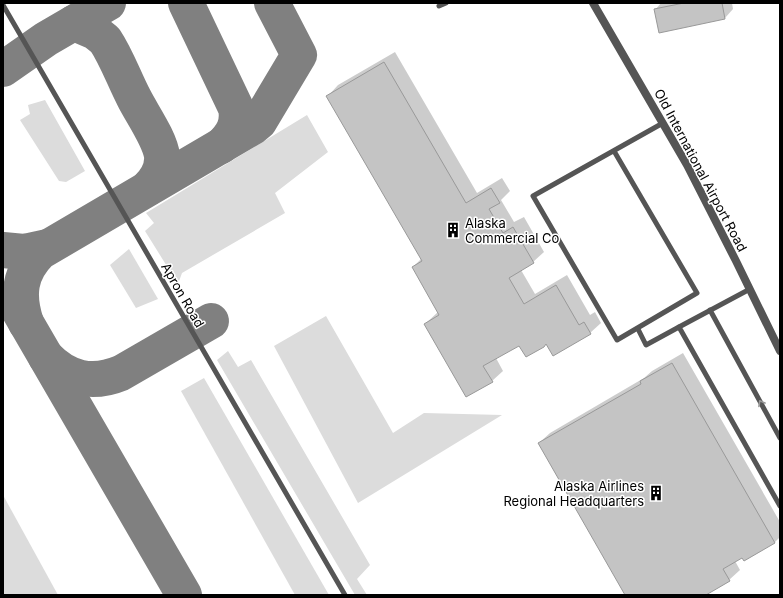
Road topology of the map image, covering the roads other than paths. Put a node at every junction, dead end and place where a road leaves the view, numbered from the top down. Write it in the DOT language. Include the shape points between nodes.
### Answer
graph roads {
  1 [pos="446,3"];
  2 [pos="593,3"];
  3 [pos="3,5"];
  4 [pos="439,6"];
  5 [pos="663,123"];
  6 [pos="614,150"];
  7 [pos="750,289"];
  8 [pos="710,310"];
  9 [pos="679,327"];
  10 [pos="638,329"];
  11 [pos="779,345"];
  12 [pos="780,438"];
  13 [pos="780,506"];
  14 [pos="345,595"];
  1 -- 4 [label="lane"];
  2 -- 5 [label="street, Old International Airport Road"];
  3 -- 14 [label="lane, Apron Road"];
  5 -- 6 [label="lane"];
  5 -- 7 [label="street, Old International Airport Road"];
  6 -- 10 [label="lane" via="697,293"];
  6 -- 10 [label="lane" via="533,196 617,340"];
  7 -- 8 [label="lane"];
  7 -- 11 [label="street, Old International Airport Road"];
  8 -- 9 [label="lane"];
  12 -- 8 [label="lane, one-way"];
  9 -- 10 [label="lane" via="646,345"];
  9 -- 13 [label="lane"];
}
